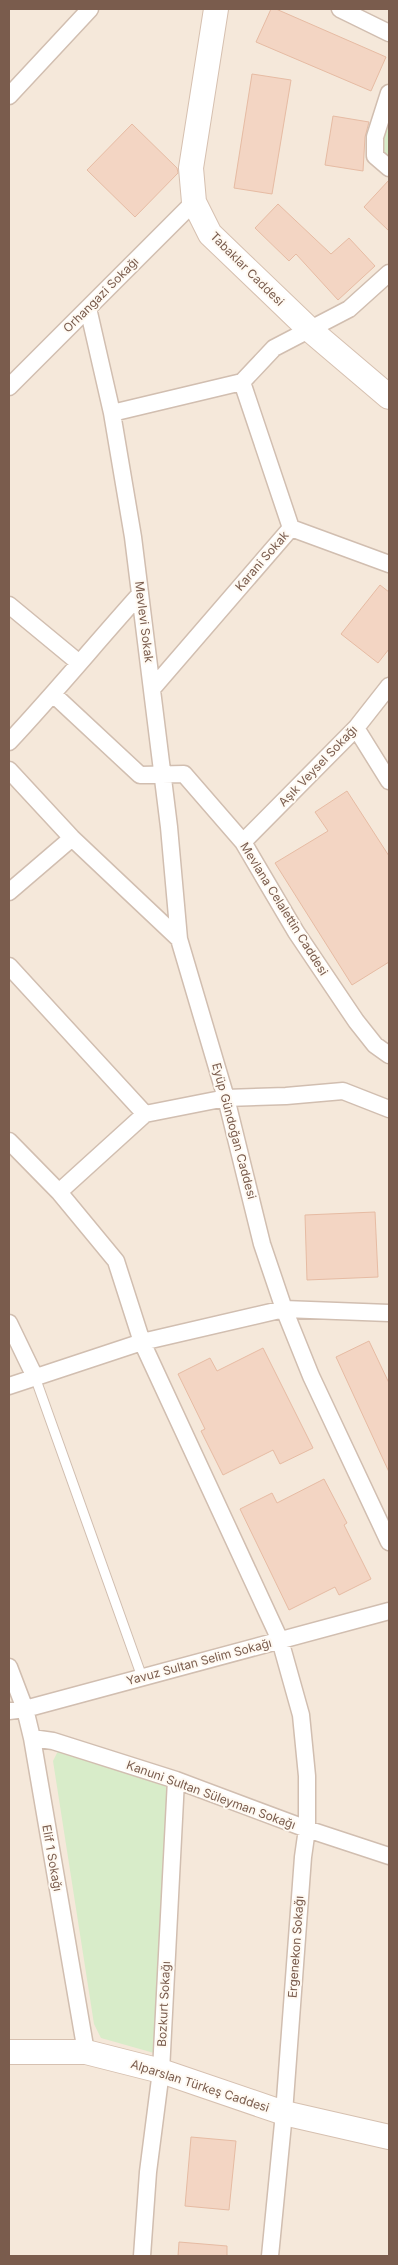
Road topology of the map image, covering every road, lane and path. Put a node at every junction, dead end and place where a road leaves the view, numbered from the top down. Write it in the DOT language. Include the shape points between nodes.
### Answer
graph roads {
  1 [pos="90,9"];
  2 [pos="216,9"];
  3 [pos="340,9"];
  4 [pos="389,33"];
  5 [pos="389,93"];
  6 [pos="9,96"];
  7 [pos="389,168"];
  8 [pos="194,202"];
  9 [pos="389,272"];
  10 [pos="88,308"];
  11 [pos="308,329"];
  12 [pos="242,382"];
  13 [pos="9,387"];
  14 [pos="389,397"];
  15 [pos="112,413"];
  16 [pos="291,528"];
  17 [pos="389,564"];
  18 [pos="140,594"];
  19 [pos="9,605"];
  20 [pos="78,662"];
  21 [pos="389,686"];
  22 [pos="152,689"];
  23 [pos="53,694"];
  24 [pos="356,728"];
  25 [pos="9,742"];
  26 [pos="9,770"];
  27 [pos="161,774"];
  28 [pos="389,781"];
  29 [pos="72,838"];
  30 [pos="243,842"];
  31 [pos="9,892"];
  32 [pos="179,939"];
  33 [pos="9,966"];
  34 [pos="389,1055"];
  35 [pos="226,1098"];
  36 [pos="389,1109"];
  37 [pos="145,1114"];
  38 [pos="9,1140"];
  39 [pos="59,1192"];
  40 [pos="284,1309"];
  41 [pos="389,1313"];
  42 [pos="9,1323"];
  43 [pos="142,1342"];
  44 [pos="35,1376"];
  45 [pos="9,1386"];
  46 [pos="389,1542"];
  47 [pos="389,1610"];
  48 [pos="280,1640"];
  49 [pos="9,1667"];
  50 [pos="142,1677"];
  51 [pos="17,1710"];
  52 [pos="32,1738"];
  53 [pos="176,1780"];
  54 [pos="307,1829"];
  55 [pos="389,1856"];
  56 [pos="9,2052"];
  57 [pos="86,2052"];
  58 [pos="161,2071"];
  59 [pos="284,2113"];
  60 [pos="389,2137"];
  61 [pos="142,2256"];
  62 [pos="270,2256"];
  1 -- 6 [label="street"];
  2 -- 8 [label="street, Tabaklar Caddesi" via="191,168"];
  3 -- 4 [label="street"];
  5 -- 7 [label="street" via="375,137 375,156"];
  8 -- 10 [label="street, Orhangazi Sokağı"];
  8 -- 11 [label="street, Tabaklar Caddesi" via="210,234"];
  9 -- 11 [label="street" via="349,309"];
  10 -- 13 [label="street, Orhangazi Sokağı"];
  10 -- 15 [label="street, Mevlevi Sokak"];
  11 -- 12 [label="street" via="274,348"];
  11 -- 14 [label="street, Tabaklar Caddesi"];
  12 -- 15 [label="street"];
  12 -- 16 [label="street, Karani Sokak"];
  15 -- 18 [label="street, Mevlevi Sokak"];
  16 -- 17 [label="street"];
  16 -- 22 [label="street, Karani Sokak"];
  18 -- 20 [label="street"];
  18 -- 22 [label="street, Mevlevi Sokak"];
  19 -- 20 [label="street"];
  20 -- 23 [label="street"];
  21 -- 24 [label="street, Aşık Veysel Sokağı"];
  22 -- 27 [label="street, Mevlevi Sokak"];
  23 -- 25 [label="street"];
  23 -- 27 [label="street, Mevlana Celalettin Caddesi" via="140,775"];
  24 -- 28 [label="street"];
  24 -- 30 [label="street, Aşık Veysel Sokağı"];
  26 -- 29 [label="street"];
  27 -- 30 [label="street, Mevlana Celalettin Caddesi" via="184,774"];
  27 -- 32 [label="street, Mevlevi Sokak"];
  29 -- 31 [label="street"];
  29 -- 32 [label="street"];
  30 -- 34 [label="street, Mevlana Celalettin Caddesi" via="296,932 356,1021 375,1045"];
  32 -- 35 [label="street, Eyüp Gündoğan Caddesi"];
  33 -- 37 [label="street"];
  35 -- 36 [label="street" via="343,1091"];
  35 -- 37 [label="street"];
  35 -- 40 [label="street, Eyüp Gündoğan Caddesi" via="262,1244"];
  37 -- 39 [label="street"];
  38 -- 39 [label="street, Ergenekon Sokağı"];
  39 -- 43 [label="street, Ergenekon Sokağı" via="116,1261"];
  40 -- 41 [label="street"];
  40 -- 43 [label="street"];
  40 -- 46 [label="street, Eyüp Gündoğan Caddesi" via="311,1376"];
  42 -- 44 [label="street"];
  43 -- 44 [label="street"];
  43 -- 48 [label="street, Ergenekon Sokağı"];
  44 -- 45 [label="street"];
  44 -- 50 [label="lane"];
  47 -- 48 [label="street, Yavuz Sultan Selim Sokağı"];
  48 -- 50 [label="street, Yavuz Sultan Selim Sokağı"];
  48 -- 54 [label="street, Ergenekon Sokağı" via="301,1715 307,1776"];
  49 -- 51 [label="street, Elif 1 Sokağı"];
  50 -- 51 [label="street, Yavuz Sultan Selim Sokağı"];
  51 -- 52 [label="street, Elif 1 Sokağı"];
  52 -- 53 [label="street, Kanuni Sultan Süleyman Sokağı" via="53,1741"];
  52 -- 57 [label="street, Elif 1 Sokağı"];
  53 -- 54 [label="street, Kanuni Sultan Süleyman Sokağı"];
  53 -- 58 [label="street, Bozkurt Sokağı"];
  54 -- 55 [label="street, Kanuni Sultan Süleyman Sokağı"];
  54 -- 59 [label="street, Ergenekon Sokağı"];
  56 -- 57 [label="street, Alparslan Türkeş Caddesi"];
  57 -- 58 [label="street, Alparslan Türkeş Caddesi"];
  58 -- 59 [label="street, Alparslan Türkeş Caddesi"];
  58 -- 61 [label="street, Bozkurt Sokağı" via="148,2172"];
  59 -- 60 [label="street, Alparslan Türkeş Caddesi"];
  59 -- 62 [label="street, Ergenekon Sokağı"];
}
